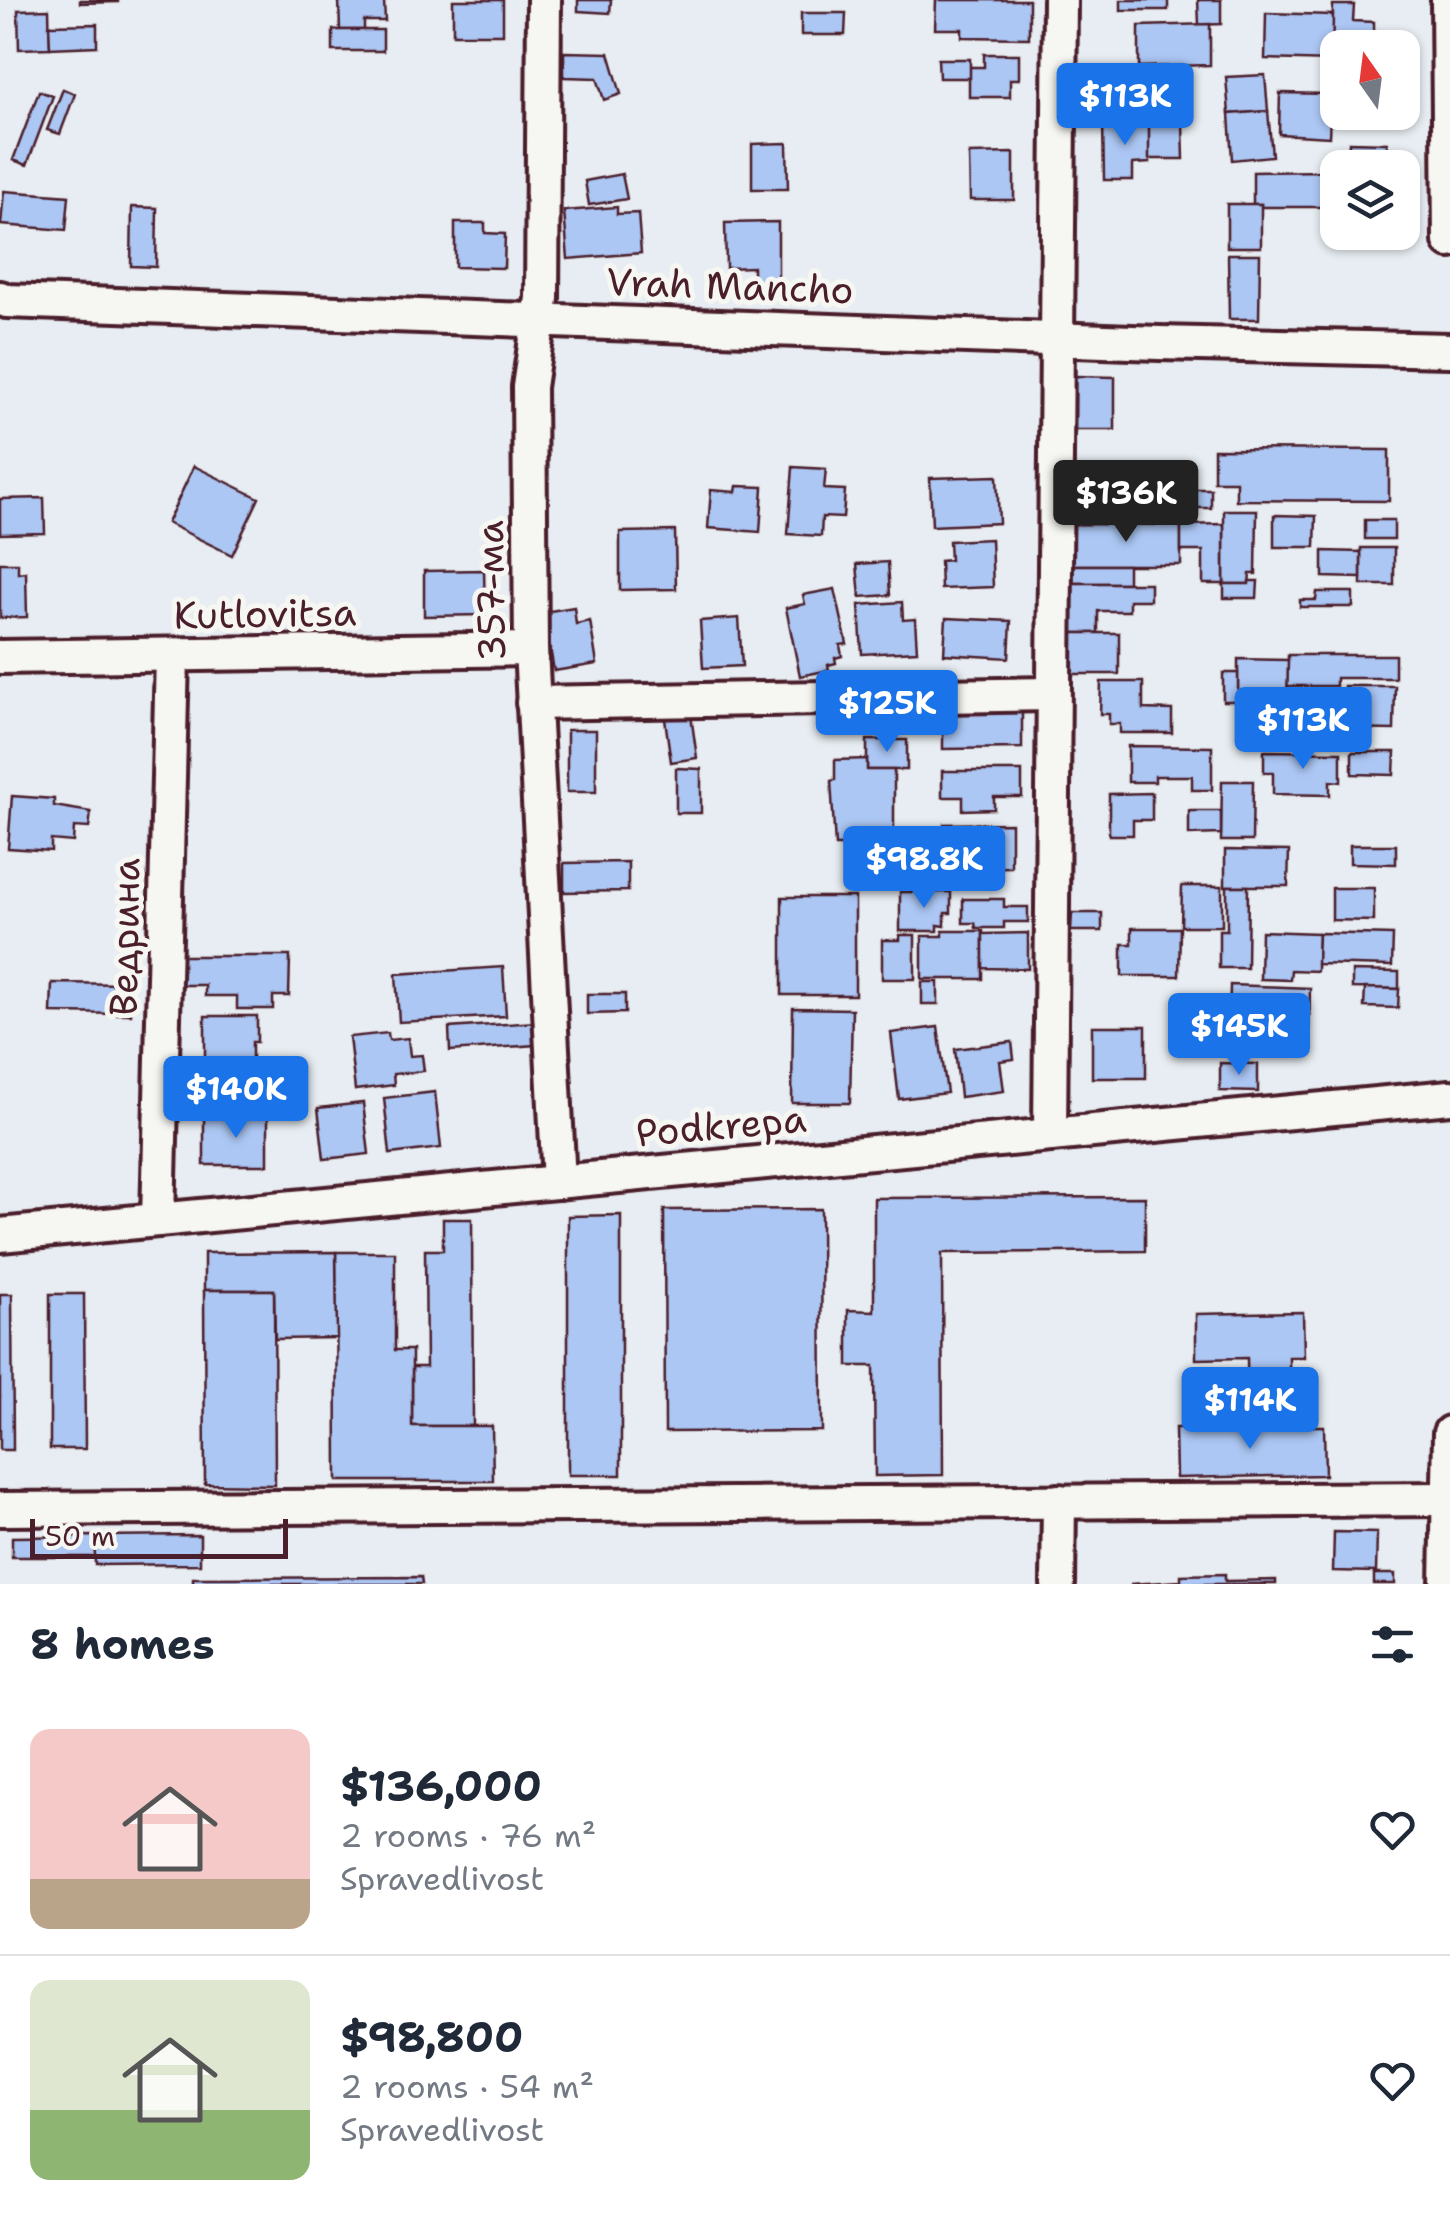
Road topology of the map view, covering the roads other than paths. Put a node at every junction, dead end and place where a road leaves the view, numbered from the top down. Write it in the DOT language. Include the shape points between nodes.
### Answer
graph roads {
  1 [pos="544,0"];
  2 [pos="1060,0"];
  3 [pos="1448,0"];
  4 [pos="1450,242"];
  5 [pos="4,299"];
  6 [pos="539,319"];
  7 [pos="1059,339"];
  8 [pos="1450,350"];
  9 [pos="531,649"];
  10 [pos="172,656"];
  11 [pos="0,657"];
  12 [pos="1051,694"];
  13 [pos="533,703"];
  14 [pos="1450,1097"];
  15 [pos="1050,1135"];
  16 [pos="559,1182"];
  17 [pos="158,1220"];
  18 [pos="0,1235"];
  19 [pos="1450,1434"];
  20 [pos="1447,1499"];
  21 [pos="1059,1501"];
  22 [pos="0,1509"];
  23 [pos="1058,1584"];
  24 [pos="1448,1584"];
  1 -- 6 [label="street, 357-ма"];
  2 -- 7 [label="street"];
  3 -- 4 [label="street"];
  5 -- 6 [label="street, Vrah Mancho"];
  6 -- 7 [label="street, Vrah Mancho"];
  6 -- 9 [label="street, 357-ма" via="529,386"];
  7 -- 8 [label="street, Vrah Mancho"];
  7 -- 12 [label="street"];
  9 -- 10 [label="street, Kutlovitsa"];
  9 -- 13 [label="street, 357-ма"];
  10 -- 11 [label="street, Kutlovitsa"];
  10 -- 17 [label="street, Ведрина"];
  12 -- 13 [label="street"];
  12 -- 15 [label="street"];
  13 -- 16 [label="street, 357-ма"];
  14 -- 15 [label="street, Podkrepa"];
  15 -- 16 [label="street, Podkrepa"];
  16 -- 17 [label="street, Podkrepa"];
  17 -- 18 [label="street, Podkrepa"];
  19 -- 20 [label="street"];
  20 -- 21 [label="street"];
  20 -- 24 [label="street"];
  21 -- 22 [label="street"];
  21 -- 23 [label="street"];
}
